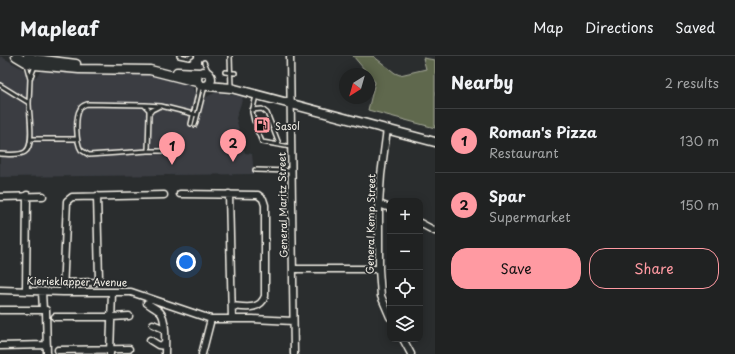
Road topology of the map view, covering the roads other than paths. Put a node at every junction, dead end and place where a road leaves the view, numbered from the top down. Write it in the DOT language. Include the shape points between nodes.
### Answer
graph roads {
  1 [pos="16,56"];
  2 [pos="179,56"];
  3 [pos="192,56"];
  4 [pos="230,56"];
  5 [pos="290,56"];
  6 [pos="26,58"];
  7 [pos="35,66"];
  8 [pos="225,72"];
  9 [pos="230,72"];
  10 [pos="235,73"];
  11 [pos="30,79"];
  12 [pos="205,82"];
  13 [pos="0,85"];
  14 [pos="230,88"];
  15 [pos="256,95"];
  16 [pos="29,103"];
  17 [pos="290,104"];
  18 [pos="144,105"];
  19 [pos="161,106"];
  20 [pos="252,110"];
  21 [pos="149,114"];
  22 [pos="194,114"];
  23 [pos="198,116"];
  24 [pos="254,122"];
  25 [pos="257,130"];
  26 [pos="387,130"];
  27 [pos="31,139"];
  28 [pos="77,139"];
  29 [pos="435,142"];
  30 [pos="279,144"];
  31 [pos="291,146"];
  32 [pos="148,151"];
  33 [pos="165,151"];
  34 [pos="0,154"];
  35 [pos="255,170"];
  36 [pos="292,171"];
  37 [pos="180,194"];
  38 [pos="229,194"];
  39 [pos="27,195"];
  40 [pos="164,195"];
  41 [pos="43,196"];
  42 [pos="97,196"];
  43 [pos="0,197"];
  44 [pos="379,204"];
  45 [pos="387,207"];
  46 [pos="423,224"];
  47 [pos="435,231"];
  48 [pos="293,269"];
  49 [pos="379,269"];
  50 [pos="64,283"];
  51 [pos="0,290"];
  52 [pos="26,291"];
  53 [pos="42,292"];
  54 [pos="63,292"];
  55 [pos="112,292"];
  56 [pos="147,303"];
  57 [pos="232,306"];
  58 [pos="0,310"];
  59 [pos="43,310"];
  60 [pos="387,310"];
  61 [pos="54,316"];
  62 [pos="130,316"];
  63 [pos="112,317"];
  64 [pos="211,319"];
  65 [pos="232,319"];
  66 [pos="293,321"];
  67 [pos="153,324"];
  68 [pos="164,329"];
  69 [pos="150,340"];
  70 [pos="404,342"];
  71 [pos="47,345"];
  72 [pos="0,346"];
  73 [pos="165,346"];
  74 [pos="129,349"];
  75 [pos="58,350"];
  76 [pos="110,351"];
  77 [pos="47,354"];
  78 [pos="165,354"];
  79 [pos="202,354"];
  80 [pos="294,354"];
  81 [pos="411,354"];
  1 -- 6 [label="street"];
  2 -- 3 [label="lane"];
  4 -- 9 [label="lane"];
  5 -- 17 [label="street, General Maritz Street"];
  6 -- 7 [label="street"];
  6 -- 11 [label="lane"];
  6 -- 12 [label="street" via="89,66 151,66 187,73 201,72 197,78"];
  7 -- 11 [label="lane"];
  7 -- 12 [label="street" via="150,70"];
  8 -- 9 [label="lane"];
  9 -- 10 [label="lane"];
  9 -- 14 [label="lane"];
  11 -- 16 [label="lane"];
  12 -- 14 [label="street"];
  12 -- 22 [label="lane"];
  12 -- 23 [label="lane"];
  13 -- 16 [label="lane"];
  14 -- 15 [label="street"];
  15 -- 17 [label="street"];
  15 -- 20 [label="lane"];
  16 -- 27 [label="lane"];
  17 -- 26 [label="street"];
  17 -- 31 [label="street, General Maritz Street"];
  18 -- 19 [label="lane"];
  18 -- 21 [label="lane"];
  18 -- 28 [label="lane" via="85,104 78,114"];
  19 -- 21 [label="lane"];
  19 -- 22 [label="lane"];
  20 -- 24 [label="lane"];
  20 -- 30 [label="lane" via="262,109 267,113"];
  21 -- 32 [label="lane"];
  22 -- 23 [label="lane"];
  22 -- 23 [label="lane" via="193,124"];
  25 -- 30 [label="lane" via="262,142"];
  26 -- 29 [label="street"];
  26 -- 44 [label="street, General Kemp Street"];
  27 -- 28 [label="lane"];
  27 -- 34 [label="lane" via="29,148 23,153"];
  28 -- 32 [label="lane" via="81,150 87,155"];
  30 -- 31 [label="lane"];
  31 -- 36 [label="street, General Maritz Street"];
  32 -- 33 [label="lane"];
  35 -- 36 [label="lane"];
  36 -- 48 [label="street, General Maritz Street"];
  37 -- 38 [label="street"];
  38 -- 57 [label="street"];
  38 -- 57 [label="street" via="258,195 263,199 264,205 264,299 260,305 254,307"];
  39 -- 41 [label="street"];
  39 -- 43 [label="street"];
  39 -- 52 [label="street"];
  40 -- 42 [label="street"];
  42 -- 50 [label="street" via="72,197 67,201"];
  42 -- 50 [label="street" via="99,279 97,282"];
  44 -- 45 [label="street"];
  44 -- 49 [label="street, General Kemp Street"];
  46 -- 47 [label="street"];
  48 -- 49 [label="street"];
  48 -- 66 [label="street, General Maritz Street"];
  49 -- 60 [label="street, General Kemp Street" via="381,296"];
  50 -- 54 [label="street"];
  51 -- 52 [label="street, Kierieklapper Avenue"];
  52 -- 53 [label="street, Kierieklapper Avenue"];
  53 -- 54 [label="street, Kierieklapper Avenue"];
  53 -- 59 [label="street"];
  54 -- 55 [label="street, Kierieklapper Avenue"];
  55 -- 63 [label="street"];
  55 -- 64 [label="street, Kierieklapper Avenue" via="135,292"];
  56 -- 68 [label="street" via="161,313"];
  57 -- 65 [label="street"];
  58 -- 59 [label="street"];
  59 -- 71 [label="street" via="46,310"];
  61 -- 63 [label="street"];
  62 -- 63 [label="street"];
  63 -- 76 [label="street"];
  64 -- 65 [label="street, Kierieklapper Avenue"];
  64 -- 79 [label="street"];
  65 -- 66 [label="street, Kierieklapper Avenue"];
  66 -- 80 [label="street, General Maritz Street"];
  67 -- 68 [label="street"];
  68 -- 73 [label="street"];
  69 -- 73 [label="street"];
  70 -- 81 [label="street"];
  71 -- 72 [label="street"];
  71 -- 77 [label="street"];
  73 -- 78 [label="street"];
  74 -- 76 [label="street"];
  75 -- 76 [label="street"];
}
